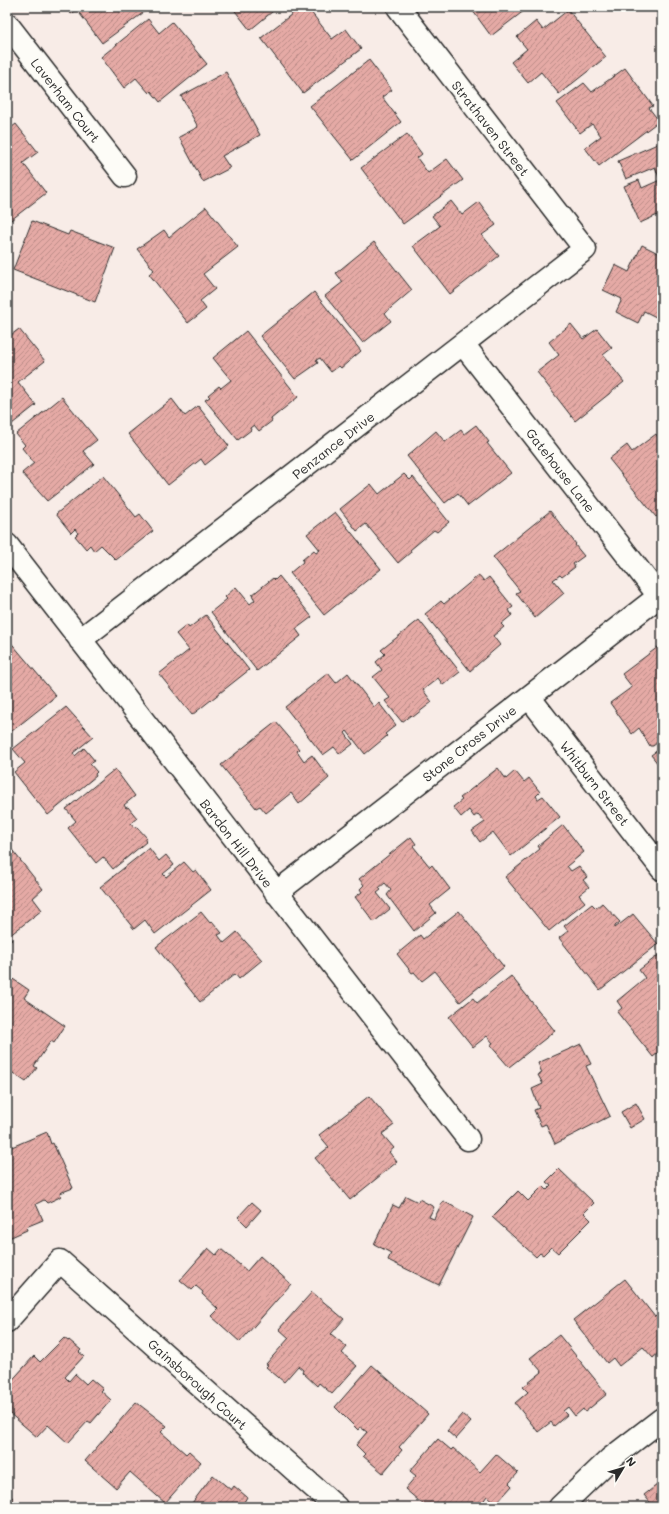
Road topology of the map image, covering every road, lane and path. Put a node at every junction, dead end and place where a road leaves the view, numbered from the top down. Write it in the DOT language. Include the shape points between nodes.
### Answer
graph roads {
  1 [pos="398,7"];
  2 [pos="7,24"];
  3 [pos="125,176"];
  4 [pos="585,249"];
  5 [pos="463,344"];
  6 [pos="7,546"];
  7 [pos="660,595"];
  8 [pos="80,640"];
  9 [pos="529,697"];
  10 [pos="662,869"];
  11 [pos="276,893"];
  12 [pos="468,1140"];
  13 [pos="7,1321"];
  14 [pos="662,1419"];
  15 [pos="336,1507"];
  16 [pos="560,1507"];
  1 -- 4 [label="street, Strathaven Street"];
  2 -- 3 [label="street, Laverham Court"];
  4 -- 5 [label="street, Penzance Drive"];
  5 -- 7 [label="street, Gatehouse Lane"];
  5 -- 8 [label="street, Penzance Drive"];
  6 -- 8 [label="street, Bardon Hill Drive"];
  7 -- 9 [label="street, Stone Cross Drive"];
  8 -- 11 [label="street, Bardon Hill Drive"];
  9 -- 10 [label="street, Whitburn Street"];
  9 -- 11 [label="street, Stone Cross Drive"];
  11 -- 12 [label="street, Bardon Hill Drive"];
  13 -- 15 [label="street, Gainsborough Court" via="60,1261"];
  14 -- 16 [label="street" via="610,1459"];
}
